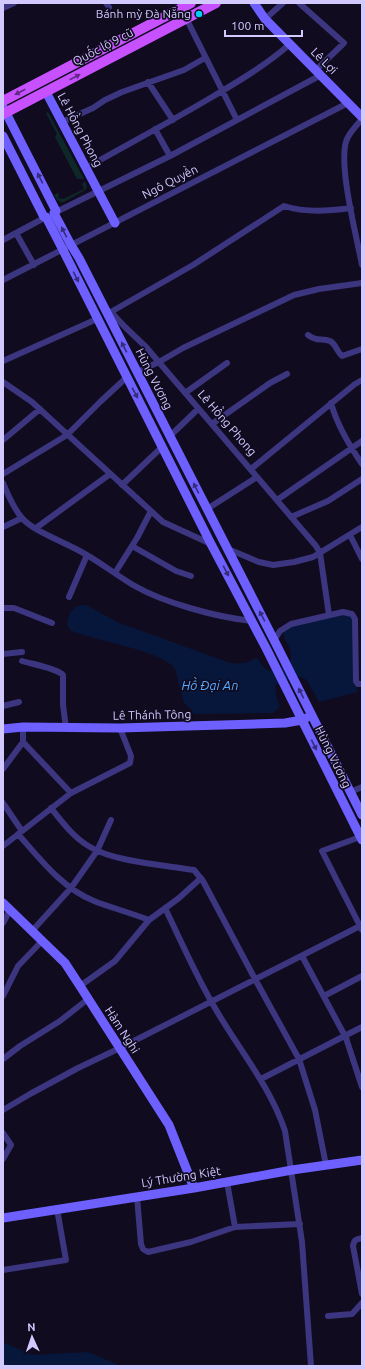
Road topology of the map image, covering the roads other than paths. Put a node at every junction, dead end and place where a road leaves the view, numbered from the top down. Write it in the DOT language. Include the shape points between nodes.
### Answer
graph roads {
  1 [pos="14,3"];
  2 [pos="191,3"];
  3 [pos="254,3"];
  4 [pos="283,3"];
  5 [pos="299,3"];
  6 [pos="213,4"];
  7 [pos="3,8"];
  8 [pos="186,18"];
  9 [pos="265,20"];
  10 [pos="290,44"];
  11 [pos="205,58"];
  12 [pos="318,73"];
  13 [pos="41,82"];
  14 [pos="148,82"];
  15 [pos="222,91"];
  16 [pos="46,92"];
  17 [pos="3,101"];
  18 [pos="348,102"];
  19 [pos="4,111"];
  20 [pos="362,118"];
  21 [pos="173,120"];
  22 [pos="237,120"];
  23 [pos="62,122"];
  24 [pos="155,129"];
  25 [pos="3,136"];
  26 [pos="170,156"];
  27 [pos="86,168"];
  28 [pos="98,191"];
  29 [pos="351,208"];
  30 [pos="50,215"];
  31 [pos="115,223"];
  32 [pos="16,233"];
  33 [pos="3,240"];
  34 [pos="67,248"];
  35 [pos="34,265"];
  36 [pos="362,265"];
  37 [pos="3,280"];
  38 [pos="362,283"];
  39 [pos="109,313"];
  40 [pos="97,319"];
  41 [pos="308,335"];
  42 [pos="362,349"];
  43 [pos="3,362"];
  44 [pos="159,362"];
  45 [pos="227,363"];
  46 [pos="137,372"];
  47 [pos="287,374"];
  48 [pos="127,378"];
  49 [pos="362,380"];
  50 [pos="3,382"];
  51 [pos="185,393"];
  52 [pos="331,403"];
  53 [pos="40,409"];
  54 [pos="198,409"];
  55 [pos="212,424"];
  56 [pos="67,435"];
  57 [pos="171,438"];
  58 [pos="3,440"];
  59 [pos="362,441"];
  60 [pos="162,446"];
  61 [pos="352,448"];
  62 [pos="362,464"];
  63 [pos="251,469"];
  64 [pos="3,474"];
  65 [pos="110,474"];
  66 [pos="257,477"];
  67 [pos="362,479"];
  68 [pos="3,483"];
  69 [pos="122,485"];
  70 [pos="10,498"];
  71 [pos="277,500"];
  72 [pos="3,502"];
  73 [pos="207,509"];
  74 [pos="151,511"];
  75 [pos="291,517"];
  76 [pos="22,518"];
  77 [pos="3,527"];
  78 [pos="362,527"];
  79 [pos="36,528"];
  80 [pos="350,535"];
  81 [pos="212,544"];
  82 [pos="132,546"];
  83 [pos="227,549"];
  84 [pos="320,553"];
  85 [pos="87,555"];
  86 [pos="362,559"];
  87 [pos="115,573"];
  88 [pos="191,576"];
  89 [pos="69,596"];
  90 [pos="3,608"];
  91 [pos="329,615"];
  92 [pos="252,621"];
  93 [pos="52,623"];
  94 [pos="274,640"];
  95 [pos="22,652"];
  96 [pos="3,654"];
  97 [pos="22,661"];
  98 [pos="362,684"];
  99 [pos="19,702"];
  100 [pos="3,706"];
  101 [pos="312,715"];
  102 [pos="302,720"];
  103 [pos="23,727"];
  104 [pos="66,728"];
  105 [pos="120,728"];
  106 [pos="3,729"];
  107 [pos="23,742"];
  108 [pos="3,769"];
  109 [pos="362,787"];
  110 [pos="71,793"];
  111 [pos="351,794"];
  112 [pos="341,799"];
  113 [pos="3,804"];
  114 [pos="51,808"];
  115 [pos="362,815"];
  116 [pos="111,820"];
  117 [pos="20,833"];
  118 [pos="361,838"];
  119 [pos="3,846"];
  120 [pos="97,851"];
  121 [pos="200,878"];
  122 [pos="71,888"];
  123 [pos="3,903"];
  124 [pos="165,908"];
  125 [pos="10,910"];
  126 [pos="149,920"];
  127 [pos="3,923"];
  128 [pos="361,927"];
  129 [pos="32,931"];
  130 [pos="42,941"];
  131 [pos="302,956"];
  132 [pos="362,976"];
  133 [pos="255,980"];
  134 [pos="80,986"];
  135 [pos="3,996"];
  136 [pos="324,996"];
  137 [pos="88,999"];
  138 [pos="211,1002"];
  139 [pos="362,1027"];
  140 [pos="344,1035"];
  141 [pos="120,1048"];
  142 [pos="3,1059"];
  143 [pos="299,1060"];
  144 [pos="360,1070"];
  145 [pos="261,1079"];
  146 [pos="362,1088"];
  147 [pos="3,1110"];
  148 [pos="3,1133"];
  149 [pos="3,1159"];
  150 [pos="362,1160"];
  151 [pos="326,1165"];
  152 [pos="292,1170"];
  153 [pos="227,1182"];
  154 [pos="194,1188"];
  155 [pos="137,1197"];
  156 [pos="57,1210"];
  157 [pos="3,1218"];
  158 [pos="300,1224"];
  159 [pos="235,1227"];
  160 [pos="362,1238"];
  161 [pos="3,1270"];
  162 [pos="362,1294"];
  163 [pos="362,1303"];
  164 [pos="328,1316"];
  165 [pos="311,1366"];
  1 -- 7 [label="street"];
  2 -- 13 [label="main road, Quốc lộ 9 cũ"];
  3 -- 9 [label="main road, Lê Lợi"];
  4 -- 9 [label="street"];
  5 -- 12 [label="street" via="344,43"];
  6 -- 8 [label="main road, Quốc lộ 9 cũ"];
  8 -- 11 [label="street"];
  16 -- 8 [label="main road, Quốc lộ 9 cũ, one-way"];
  9 -- 10 [label="main road, Lê Lợi"];
  10 -- 12 [label="main road, Lê Lợi"];
  10 -- 15 [label="street" via="252,73"];
  11 -- 14 [label="street" via="184,70"];
  11 -- 15 [label="street"];
  12 -- 18 [label="main road, Lê Lợi"];
  12 -- 22 [label="street"];
  13 -- 16 [label="main road"];
  13 -- 17 [label="main road, Quốc lộ 9 cũ, one-way"];
  14 -- 21 [label="street"];
  14 -- 23 [label="street"];
  15 -- 21 [label="street"];
  15 -- 22 [label="street"];
  16 -- 19 [label="main road, Quốc lộ 9 cũ"];
  16 -- 23 [label="main road, Lê Hồng Phong"];
  18 -- 20 [label="main road, Lê Lợi"];
  18 -- 31 [label="street, Ngô Quyền"];
  30 -- 19 [label="main road, Hùng Vương, one-way"];
  20 -- 29 [label="street" via="347,138 345,146 345,172"];
  21 -- 24 [label="street"];
  22 -- 26 [label="street"];
  23 -- 27 [label="main road, Lê Hồng Phong"];
  24 -- 26 [label="street"];
  24 -- 27 [label="street"];
  25 -- 30 [label="main road, Hùng Vương"];
  26 -- 28 [label="street"];
  27 -- 28 [label="main road, Lê Hồng Phong"];
  28 -- 30 [label="street"];
  28 -- 31 [label="main road, Lê Hồng Phong"];
  29 -- 36 [label="street"];
  29 -- 39 [label="street" via="312,211 284,206 194,265"];
  30 -- 32 [label="street"];
  30 -- 34 [label="main road, Hùng Vương"];
  31 -- 34 [label="street, Ngô Quyền"];
  32 -- 33 [label="street"];
  32 -- 35 [label="street"];
  34 -- 35 [label="street, Ngô Quyền"];
  34 -- 39 [label="main road, Hùng Vương" via="79,258"];
  34 -- 40 [label="main road, Hùng Vương, one-way"];
  35 -- 37 [label="street, Ngô Quyền"];
  38 -- 44 [label="street" via="319,288 294,295"];
  39 -- 40 [label="main road"];
  39 -- 44 [label="street, Lê Hồng Phong"];
  46 -- 39 [label="main road, Hùng Vương, one-way"];
  40 -- 43 [label="street"];
  40 -- 48 [label="main road, Hùng Vương"];
  41 -- 42 [label="street" via="313,339 330,342 342,356"];
  44 -- 46 [label="street"];
  44 -- 51 [label="street, Lê Hồng Phong"];
  45 -- 51 [label="street"];
  46 -- 48 [label="main road"];
  46 -- 57 [label="main road, Hùng Vương"];
  47 -- 55 [label="street"];
  48 -- 56 [label="street"];
  48 -- 60 [label="main road, Hùng Vương, one-way"];
  49 -- 52 [label="street"];
  50 -- 53 [label="street" via="16,389"];
  51 -- 54 [label="street, Lê Hồng Phong"];
  52 -- 61 [label="street" via="340,428"];
  52 -- 63 [label="street"];
  53 -- 56 [label="street"];
  53 -- 58 [label="street"];
  54 -- 55 [label="street, Lê Hồng Phong"];
  54 -- 57 [label="street"];
  55 -- 63 [label="street, Lê Hồng Phong"];
  56 -- 64 [label="street"];
  56 -- 65 [label="street"];
  57 -- 60 [label="main road"];
  73 -- 57 [label="main road, Hùng Vương, one-way"];
  59 -- 61 [label="street"];
  60 -- 69 [label="street"];
  60 -- 81 [label="main road, Hùng Vương"];
  61 -- 62 [label="street"];
  61 -- 71 [label="street"];
  63 -- 66 [label="street, Lê Hồng Phong"];
  65 -- 69 [label="street"];
  65 -- 79 [label="street"];
  66 -- 71 [label="street, Lê Hồng Phong"];
  66 -- 73 [label="street"];
  67 -- 75 [label="street" via="328,501"];
  68 -- 70 [label="street"];
  69 -- 74 [label="street"];
  70 -- 72 [label="street"];
  70 -- 76 [label="street"];
  71 -- 75 [label="street, Lê Hồng Phong"];
  73 -- 83 [label="main road, Hùng Vương"];
  74 -- 81 [label="street" via="163,522"];
  74 -- 82 [label="street"];
  75 -- 84 [label="street, Lê Hồng Phong"];
  76 -- 77 [label="street"];
  76 -- 79 [label="street"];
  78 -- 80 [label="street"];
  79 -- 85 [label="street"];
  80 -- 84 [label="street"];
  80 -- 86 [label="street"];
  81 -- 83 [label="main road"];
  81 -- 92 [label="main road, Hùng Vương, one-way"];
  82 -- 87 [label="street"];
  82 -- 88 [label="street"];
  83 -- 84 [label="street" via="273,565 294,562"];
  94 -- 83 [label="main road, Hùng Vương, one-way"];
  84 -- 91 [label="street"];
  85 -- 87 [label="street"];
  85 -- 89 [label="street"];
  87 -- 92 [label="street" via="156,596 199,610"];
  90 -- 93 [label="street" via="14,608"];
  91 -- 94 [label="street" via="288,625"];
  91 -- 98 [label="street" via="349,612 355,619 356,677 358,684"];
  92 -- 102 [label="main road, Hùng Vương"];
  101 -- 94 [label="main road, Hùng Vương, one-way"];
  95 -- 96 [label="street"];
  97 -- 104 [label="street" via="62,674"];
  99 -- 100 [label="street"];
  101 -- 102 [label="main road, Lê Thánh Tông"];
  101 -- 111 [label="main road, Hùng Vương"];
  102 -- 105 [label="main road, Lê Thánh Tông" via="285,723"];
  102 -- 112 [label="main road, Hùng Vương, one-way"];
  103 -- 104 [label="main road, Lê Thánh Tông"];
  103 -- 106 [label="main road, Lê Thánh Tông"];
  103 -- 107 [label="street"];
  104 -- 105 [label="main road, Lê Thánh Tông"];
  105 -- 110 [label="street" via="131,756 130,763"];
  107 -- 108 [label="street"];
  107 -- 110 [label="street"];
  109 -- 111 [label="street"];
  110 -- 114 [label="street"];
  111 -- 112 [label="main road"];
  111 -- 115 [label="main road, Hùng Vương"];
  112 -- 118 [label="main road, Hùng Vương"];
  113 -- 117 [label="street"];
  114 -- 117 [label="street"];
  114 -- 120 [label="street" via="73,834"];
  116 -- 120 [label="street"];
  117 -- 119 [label="street"];
  117 -- 122 [label="street" via="45,865"];
  118 -- 128 [label="street" via="322,851"];
  120 -- 121 [label="street" via="105,855 194,870"];
  120 -- 122 [label="street"];
  121 -- 124 [label="street"];
  121 -- 133 [label="street"];
  122 -- 126 [label="street" via="92,901"];
  122 -- 129 [label="street"];
  123 -- 125 [label="main road, Hàm Nghi"];
  124 -- 126 [label="street"];
  124 -- 138 [label="street"];
  125 -- 127 [label="street"];
  125 -- 129 [label="main road, Hàm Nghi"];
  126 -- 134 [label="street" via="115,961"];
  128 -- 131 [label="street"];
  129 -- 130 [label="main road, Hàm Nghi"];
  130 -- 134 [label="main road, Hàm Nghi" via="65,963"];
  130 -- 135 [label="street" via="18,966"];
  131 -- 133 [label="street"];
  131 -- 136 [label="street"];
  132 -- 136 [label="street"];
  133 -- 138 [label="street"];
  133 -- 143 [label="street"];
  134 -- 137 [label="main road, Hàm Nghi"];
  136 -- 140 [label="street"];
  137 -- 141 [label="main road, Hàm Nghi"];
  137 -- 142 [label="street"];
  138 -- 141 [label="street"];
  138 -- 145 [label="street"];
  139 -- 140 [label="street"];
  140 -- 143 [label="street"];
  140 -- 144 [label="street"];
  141 -- 147 [label="street"];
  141 -- 154 [label="main road, Hàm Nghi" via="169,1125"];
  143 -- 145 [label="street"];
  143 -- 151 [label="street" via="315,1110"];
  144 -- 146 [label="street"];
  145 -- 152 [label="street" via="280,1116"];
  148 -- 149 [label="street" via="11,1145"];
  150 -- 151 [label="main road, Lý Thường Kiệt"];
  151 -- 152 [label="main road, Lý Thường Kiệt"];
  152 -- 153 [label="main road, Lý Thường Kiệt"];
  152 -- 158 [label="street"];
  153 -- 154 [label="main road, Lý Thường Kiệt"];
  153 -- 159 [label="street"];
  154 -- 155 [label="main road, Lý Thường Kiệt"];
  155 -- 156 [label="main road, Lý Thường Kiệt"];
  155 -- 159 [label="street" via="142,1247 148,1252"];
  156 -- 157 [label="main road, Lý Thường Kiệt"];
  156 -- 161 [label="street" via="66,1260"];
  158 -- 159 [label="street"];
  158 -- 165 [label="street"];
  160 -- 162 [label="street" via="356,1240 353,1246"];
  163 -- 164 [label="street" via="352,1314"];
}
